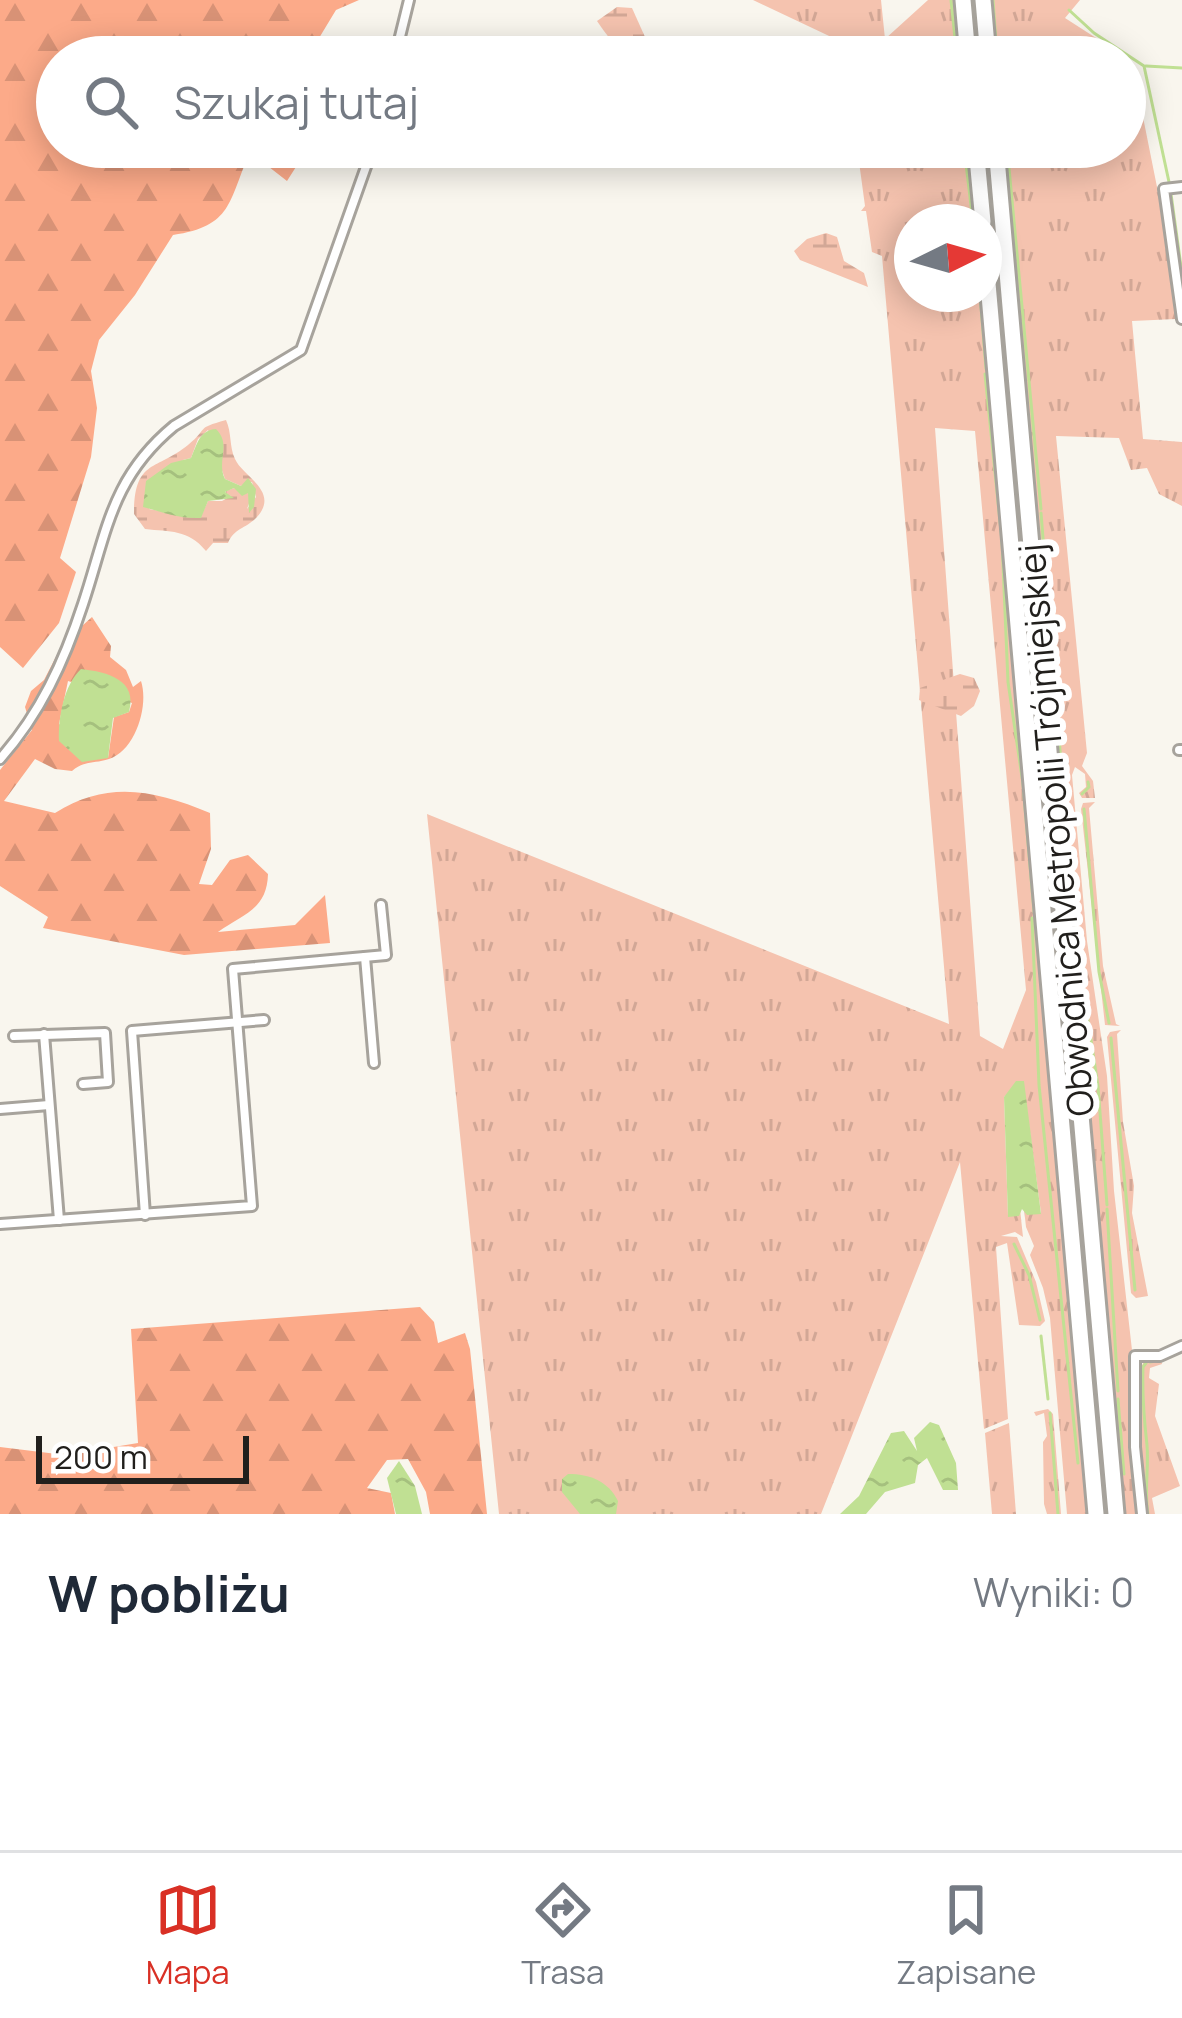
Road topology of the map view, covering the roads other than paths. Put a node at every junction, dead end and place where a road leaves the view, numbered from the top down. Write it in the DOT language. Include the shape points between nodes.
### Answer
graph roads {
  1 [pos="410,0"];
  2 [pos="963,0"];
  3 [pos="983,0"];
  4 [pos="401,36"];
  5 [pos="966,36"];
  6 [pos="986,36"];
  7 [pos="366,168"];
  8 [pos="978,168"];
  9 [pos="998,168"];
  10 [pos="1182,187"];
  11 [pos="981,204"];
  12 [pos="990,312"];
  13 [pos="1182,319"];
  14 [pos="0,759"];
  15 [pos="381,905"];
  16 [pos="365,957"];
  17 [pos="264,1020"];
  18 [pos="237,1022"];
  19 [pos="44,1034"];
  20 [pos="14,1036"];
  21 [pos="374,1063"];
  22 [pos="82,1084"];
  23 [pos="49,1105"];
  24 [pos="0,1109"];
  25 [pos="145,1215"];
  26 [pos="59,1220"];
  27 [pos="0,1224"];
  28 [pos="1182,1346"];
  29 [pos="1096,1514"];
  30 [pos="1116,1514"];
  31 [pos="1142,1514"];
  1 -- 4 [label="street"];
  2 -- 5 [label="highway"];
  3 -- 6 [label="highway"];
  7 -- 14 [label="street" via="301,350 174,426 132,473 115,498 56,676"];
  8 -- 11 [label="highway"];
  9 -- 30 [label="highway, Obwodnica Metropolii Trójmiejskiej"];
  10 -- 13 [label="street" via="1163,189"];
  12 -- 29 [label="highway, Obwodnica Metropolii Trójmiejskiej"];
  15 -- 16 [label="street" via="386,955"];
  16 -- 18 [label="street" via="233,969"];
  16 -- 21 [label="street"];
  17 -- 18 [label="street"];
  18 -- 25 [label="street" via="132,1031"];
  18 -- 25 [label="street" via="252,1206"];
  19 -- 20 [label="street"];
  19 -- 22 [label="street" via="104,1033 108,1082"];
  19 -- 23 [label="street"];
  23 -- 24 [label="street"];
  23 -- 26 [label="street"];
  25 -- 26 [label="street"];
  26 -- 27 [label="street"];
  28 -- 31 [label="street" via="1135,1356"];
}
